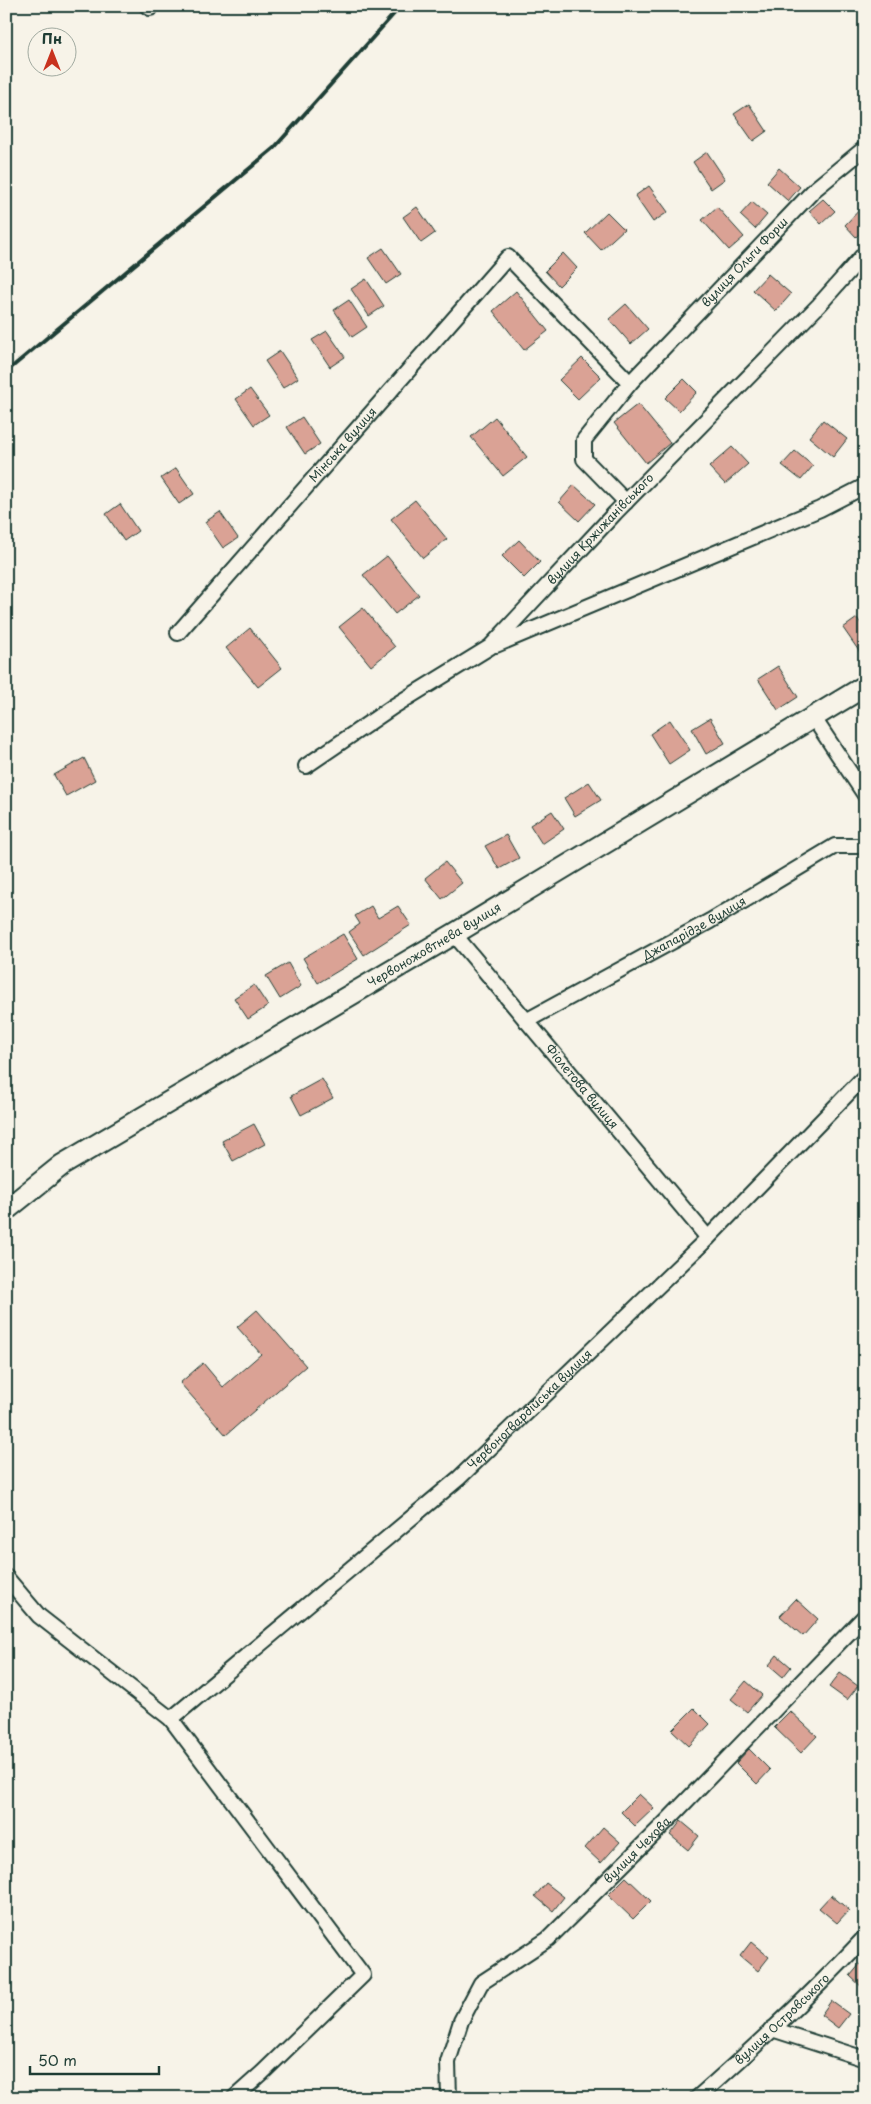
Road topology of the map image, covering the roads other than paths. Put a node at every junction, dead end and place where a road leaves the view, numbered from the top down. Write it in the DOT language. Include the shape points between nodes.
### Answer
graph roads {
  1 [pos="865,148"];
  2 [pos="865,253"];
  3 [pos="630,383"];
  4 [pos="865,486"];
  5 [pos="626,502"];
  6 [pos="178,633"];
  7 [pos="490,647"];
  8 [pos="865,686"];
  9 [pos="813,717"];
  10 [pos="306,766"];
  11 [pos="865,795"];
  12 [pos="865,846"];
  13 [pos="454,934"];
  14 [pos="526,1021"];
  15 [pos="865,1076"];
  16 [pos="6,1210"];
  17 [pos="708,1238"];
  18 [pos="6,1577"];
  19 [pos="865,1616"];
  20 [pos="171,1719"];
  21 [pos="865,1937"];
  22 [pos="772,2029"];
  23 [pos="865,2059"];
  24 [pos="234,2098"];
  25 [pos="449,2098"];
  26 [pos="698,2098"];
  1 -- 3 [label="street, вулиця Ольги Форш" via="815,190"];
  2 -- 5 [label="street, вулиця Кржижанівського" via="819,305"];
  3 -- 5 [label="street, вулиця Ольги Форш" via="584,440 584,459"];
  3 -- 6 [label="street, Мінська вулиця" via="508,258"];
  4 -- 7 [label="street" via="820,509"];
  5 -- 7 [label="street, вулиця Кржижанівського"];
  7 -- 10 [label="street, вулиця Кржижанівського" via="394,706"];
  8 -- 9 [label="street, Червоножовтнева вулиця"];
  9 -- 11 [label="street"];
  9 -- 13 [label="street, Червоножовтнева вулиця"];
  12 -- 14 [label="street, Джапарідзе вулиця" via="835,846 710,921"];
  13 -- 14 [label="street, Фіолетова вулиця"];
  13 -- 16 [label="street, Червоножовтнева вулиця" via="62,1165"];
  14 -- 17 [label="street, Фіолетова вулиця"];
  15 -- 17 [label="street, Червоногвардійська вулиця"];
  17 -- 20 [label="street, Червоногвардійська вулиця" via="459,1478"];
  18 -- 20 [label="street" via="39,1616"];
  19 -- 25 [label="street, вулиця Чехова" via="667,1821 548,1938 481,1983 461,2021 448,2062"];
  20 -- 24 [label="street" via="363,1975"];
  21 -- 22 [label="street, вулиця Островського"];
  22 -- 23 [label="street"];
  22 -- 26 [label="street, вулиця Островського"];
}
